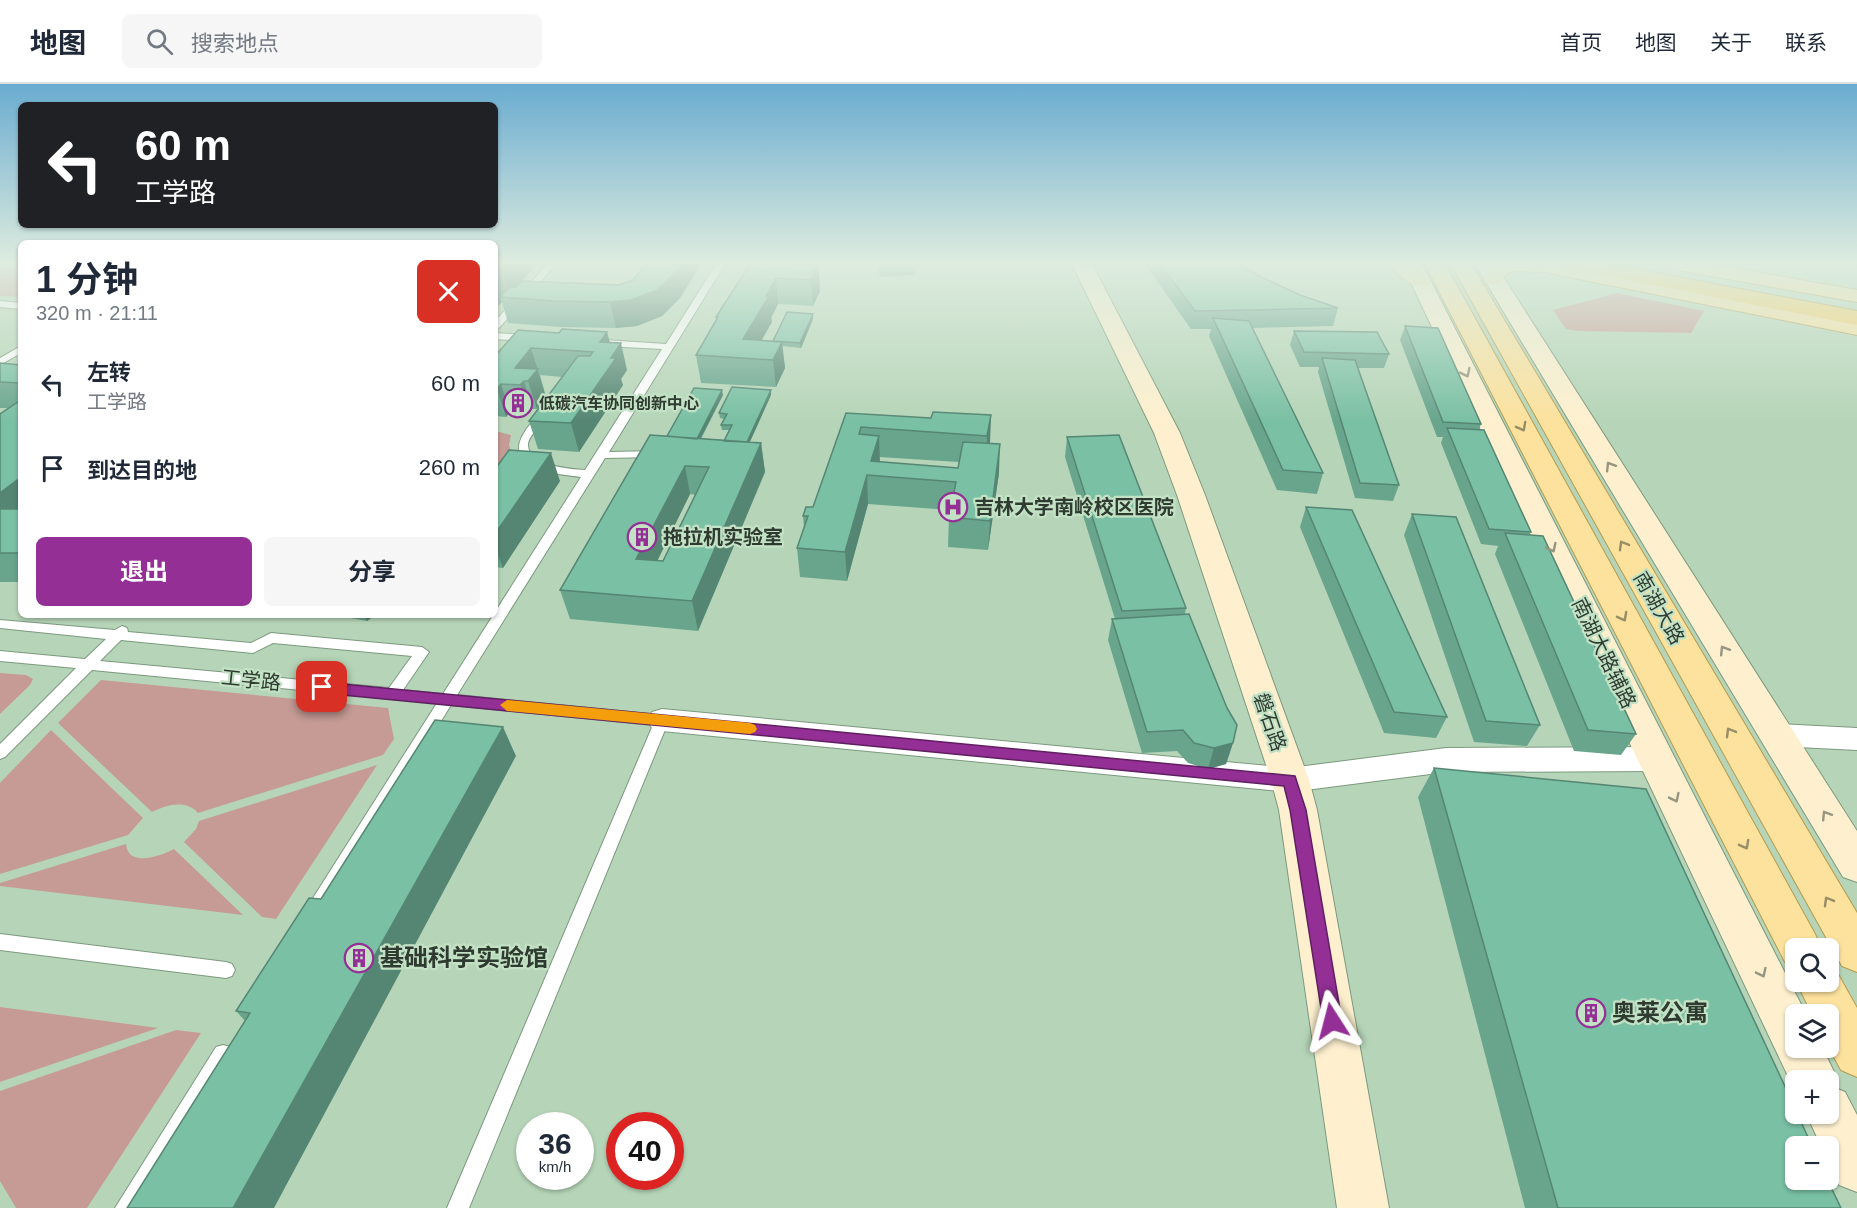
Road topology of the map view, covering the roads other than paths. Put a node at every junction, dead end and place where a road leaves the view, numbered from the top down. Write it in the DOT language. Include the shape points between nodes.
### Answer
graph roads {
  1 [pos="688,316"];
  2 [pos="1108,316"];
  3 [pos="1441,316"];
  4 [pos="1444,316"];
  5 [pos="1491,316"];
  6 [pos="1517,316"];
  7 [pos="1799,316"];
  8 [pos="1857,328"];
  9 [pos="498,336"];
  10 [pos="541,339"];
  11 [pos="599,343"];
  12 [pos="669,347"];
  13 [pos="5,356"];
  14 [pos="0,362"];
  15 [pos="536,424"];
  16 [pos="665,454"];
  17 [pos="601,455"];
  18 [pos="589,474"];
  19 [pos="0,624"];
  20 [pos="123,631"];
  21 [pos="0,656"];
  22 [pos="88,665"];
  23 [pos="393,694"];
  24 [pos="447,699"];
  25 [pos="662,720"];
  26 [pos="1776,735"];
  27 [pos="1857,739"];
  28 [pos="0,753"];
  29 [pos="1656,759"];
  30 [pos="1290,780"];
  31 [pos="1857,865"];
  32 [pos="319,903"];
  33 [pos="1794,938"];
  34 [pos="0,942"];
  35 [pos="1857,952"];
  36 [pos="226,970"];
  37 [pos="1824,992"];
  38 [pos="1785,1020"];
  39 [pos="223,1054"];
  40 [pos="1857,1054"];
  41 [pos="1836,1124"];
  42 [pos="1857,1167"];
  43 [pos="126,1208"];
  44 [pos="458,1208"];
  45 [pos="1363,1208"];
  1 -- 12 [label="lane"];
  2 -- 30 [label="street, 磐石路" via="1167,433"];
  3 -- 29 [label="street, 南湖大路辅路, one-way"];
  4 -- 33 [label="main road, 南湖大路, one-way"];
  35 -- 5 [label="main road, 南湖大路, one-way"];
  26 -- 6 [label="street, one-way"];
  7 -- 8 [label="main road"];
  9 -- 10 [label="lane"];
  11 -- 12 [label="lane"];
  12 -- 17 [label="lane"];
  13 -- 14 [label="lane"];
  15 -- 18 [label="lane" via="524,440 523,453 527,458 556,470"];
  16 -- 17 [label="lane"];
  17 -- 18 [label="lane"];
  18 -- 24 [label="lane"];
  19 -- 20 [label="lane"];
  20 -- 22 [label="lane"];
  20 -- 23 [label="lane" via="254,648 271,638 422,652"];
  21 -- 22 [label="lane, 工学路"];
  22 -- 23 [label="lane, 工学路"];
  22 -- 28 [label="lane"];
  23 -- 24 [label="lane, 工学路"];
  24 -- 25 [label="lane, 工学路"];
  24 -- 32 [label="lane"];
  25 -- 30 [label="street, 工学路"];
  25 -- 44 [label="lane"];
  26 -- 27 [label="street"];
  31 -- 26 [label="street, one-way"];
  29 -- 30 [label="street, 工学路" via="1446,760"];
  29 -- 38 [label="street, 南湖大路辅路, one-way"];
  30 -- 45 [label="street, 磐石路"];
  34 -- 36 [label="lane"];
  37 -- 40 [label="main road"];
  39 -- 43 [label="lane"];
  41 -- 42 [label="street"];
}
